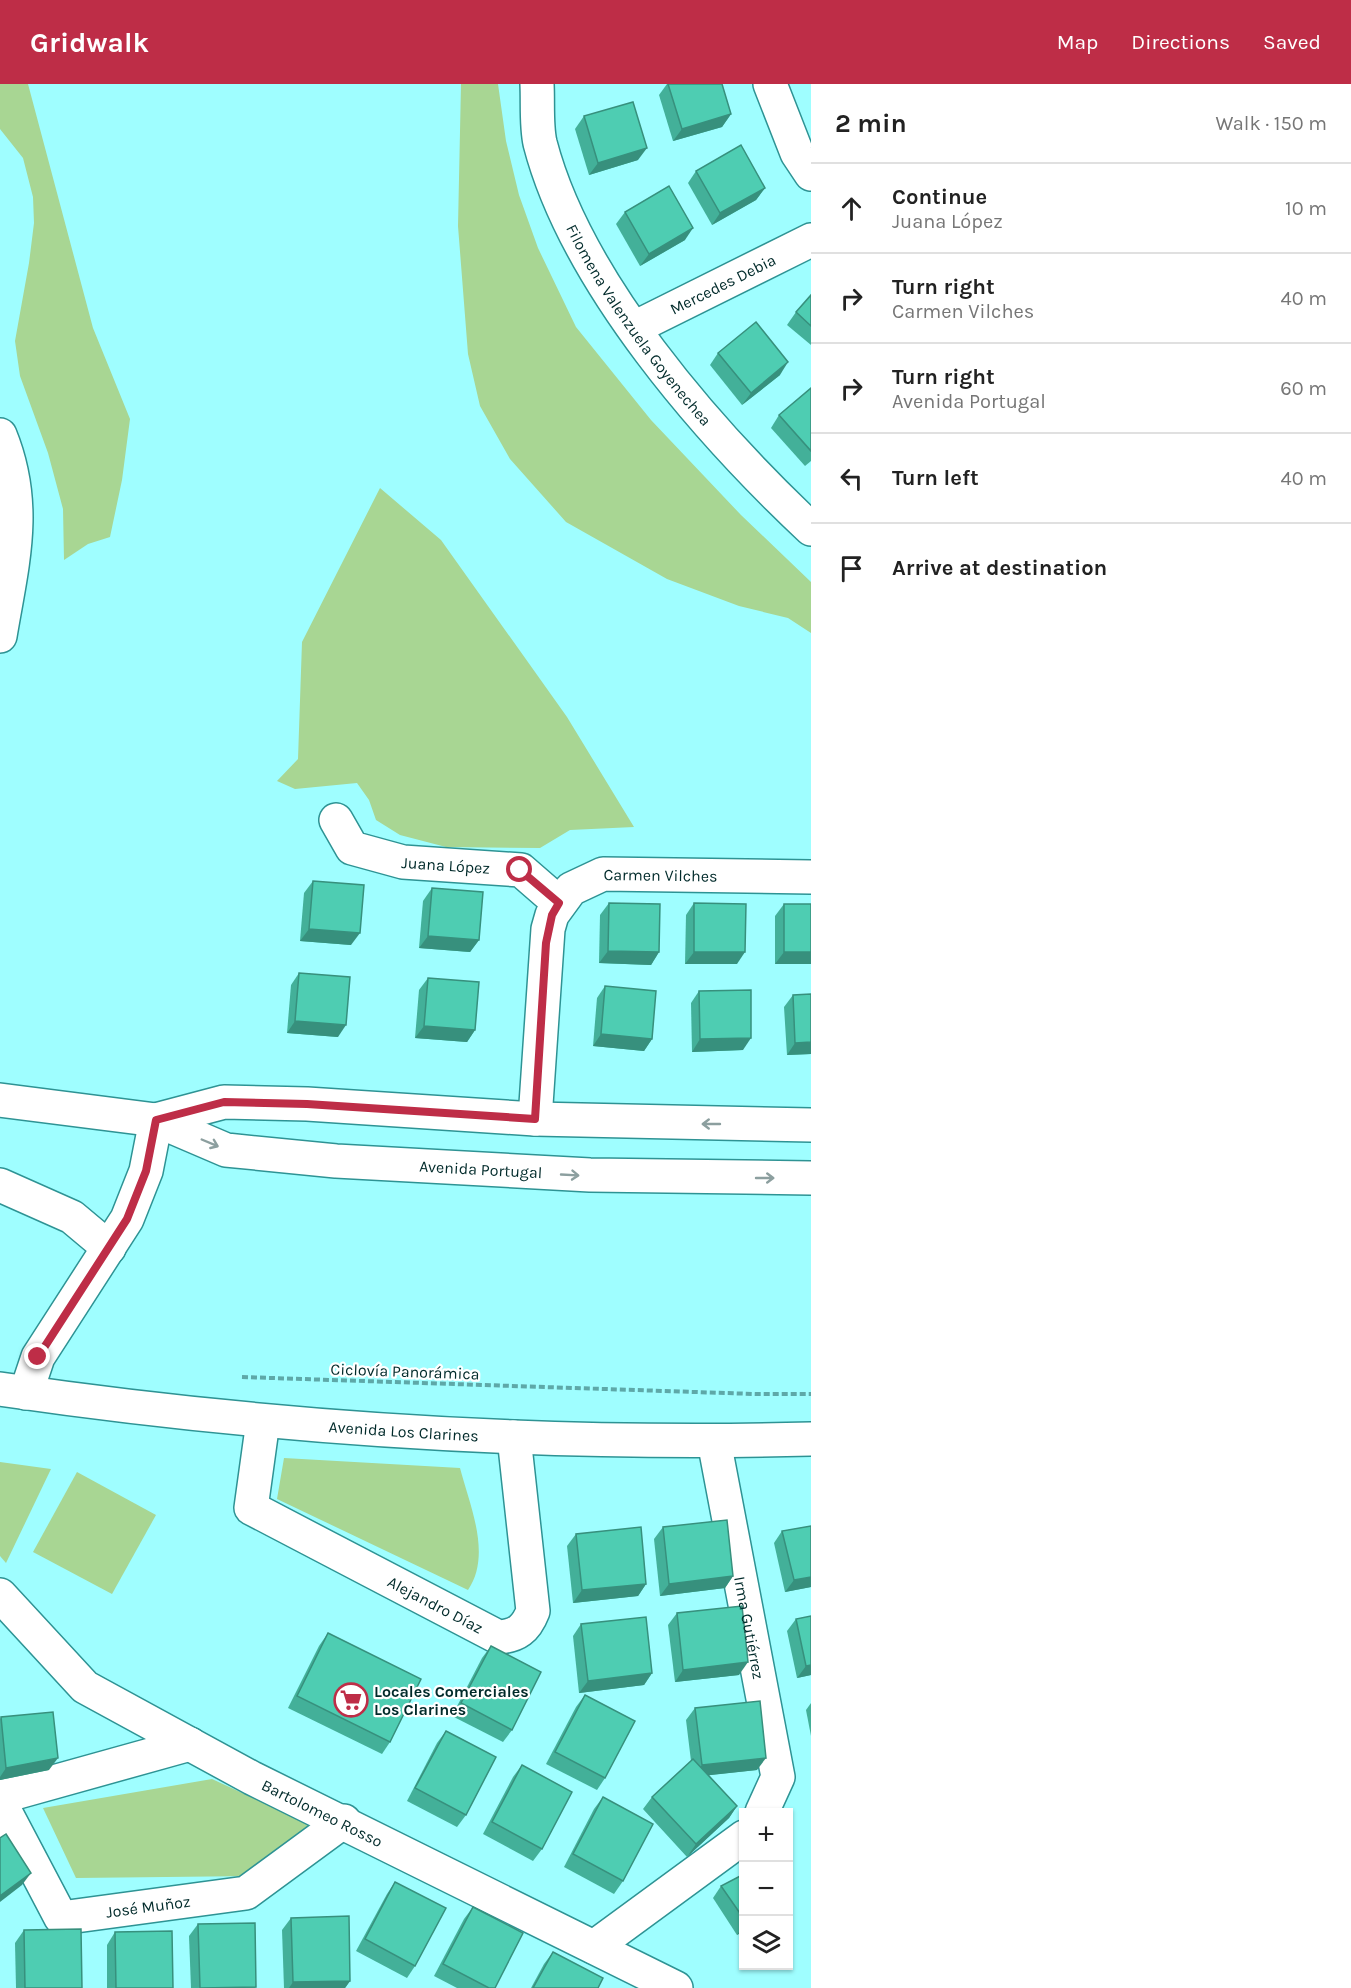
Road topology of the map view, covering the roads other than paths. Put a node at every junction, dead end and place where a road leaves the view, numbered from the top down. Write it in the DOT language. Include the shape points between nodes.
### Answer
graph roads {
  1 [pos="537,84"];
  2 [pos="770,84"];
  3 [pos="811,174"];
  4 [pos="811,240"];
  5 [pos="634,328"];
  6 [pos="0,435"];
  7 [pos="811,529"];
  8 [pos="0,636"];
  9 [pos="336,820"];
  10 [pos="811,877"];
  11 [pos="559,903"];
  12 [pos="0,1100"];
  13 [pos="535,1119"];
  14 [pos="156,1120"];
  15 [pos="811,1125"];
  16 [pos="811,1178"];
  17 [pos="0,1185"];
  18 [pos="109,1248"];
  19 [pos="13,1391"];
  20 [pos="263,1421"];
  21 [pos="513,1437"];
  22 [pos="811,1439"];
  23 [pos="714,1441"];
  24 [pos="0,1595"];
  25 [pos="190,1744"];
  26 [pos="0,1797"];
  27 [pos="0,1802"];
  28 [pos="764,1808"];
  29 [pos="344,1821"];
  30 [pos="739,1841"];
  31 [pos="594,1947"];
  32 [pos="676,1988"];
  1 -- 5 [label="street, Filomena Valenzuela Goyenechea" via="540,141 573,233"];
  2 -- 3 [label="street" via="797,153"];
  4 -- 5 [label="street, Mercedes Debia"];
  5 -- 7 [label="street, Filomena Valenzuela Goyenechea" via="692,404"];
  6 -- 8 [label="street" via="13,476 17,529"];
  9 -- 11 [label="street, Juana López" via="352,848 403,862 520,870"];
  10 -- 11 [label="street, Carmen Vilches" via="603,874 571,889"];
  11 -- 13 [label="street, Carmen Vilches" via="546,943"];
  12 -- 14 [label="street, Avenida Portugal"];
  13 -- 14 [label="street, Avenida Portugal" via="224,1102"];
  15 -- 13 [label="street, Avenida Portugal, one-way"];
  14 -- 16 [label="street, Avenida Portugal, one-way" via="226,1150 336,1161 590,1175"];
  14 -- 18 [label="street" via="146,1171 127,1219"];
  17 -- 18 [label="street" via="72,1217"];
  18 -- 19 [label="street"];
  19 -- 20 [label="street, Avenida Los Clarines"];
  20 -- 21 [label="street, Avenida Los Clarines"];
  20 -- 21 [label="street, Alejandro Díaz" via="251,1508 498,1637 519,1632 533,1611"];
  21 -- 23 [label="street, Avenida Los Clarines"];
  22 -- 23 [label="street, Avenida Los Clarines"];
  23 -- 28 [label="street, Irma Gutiérrez" via="778,1777"];
  24 -- 25 [label="street, Bartolomeo Rosso" via="86,1687"];
  25 -- 26 [label="street"];
  25 -- 29 [label="street, Bartolomeo Rosso"];
  27 -- 29 [label="street, José Muñoz" via="62,1918 246,1893"];
  29 -- 31 [label="street, Bartolomeo Rosso"];
  30 -- 31 [label="street"];
  31 -- 32 [label="street, Bartolomeo Rosso"];
}
